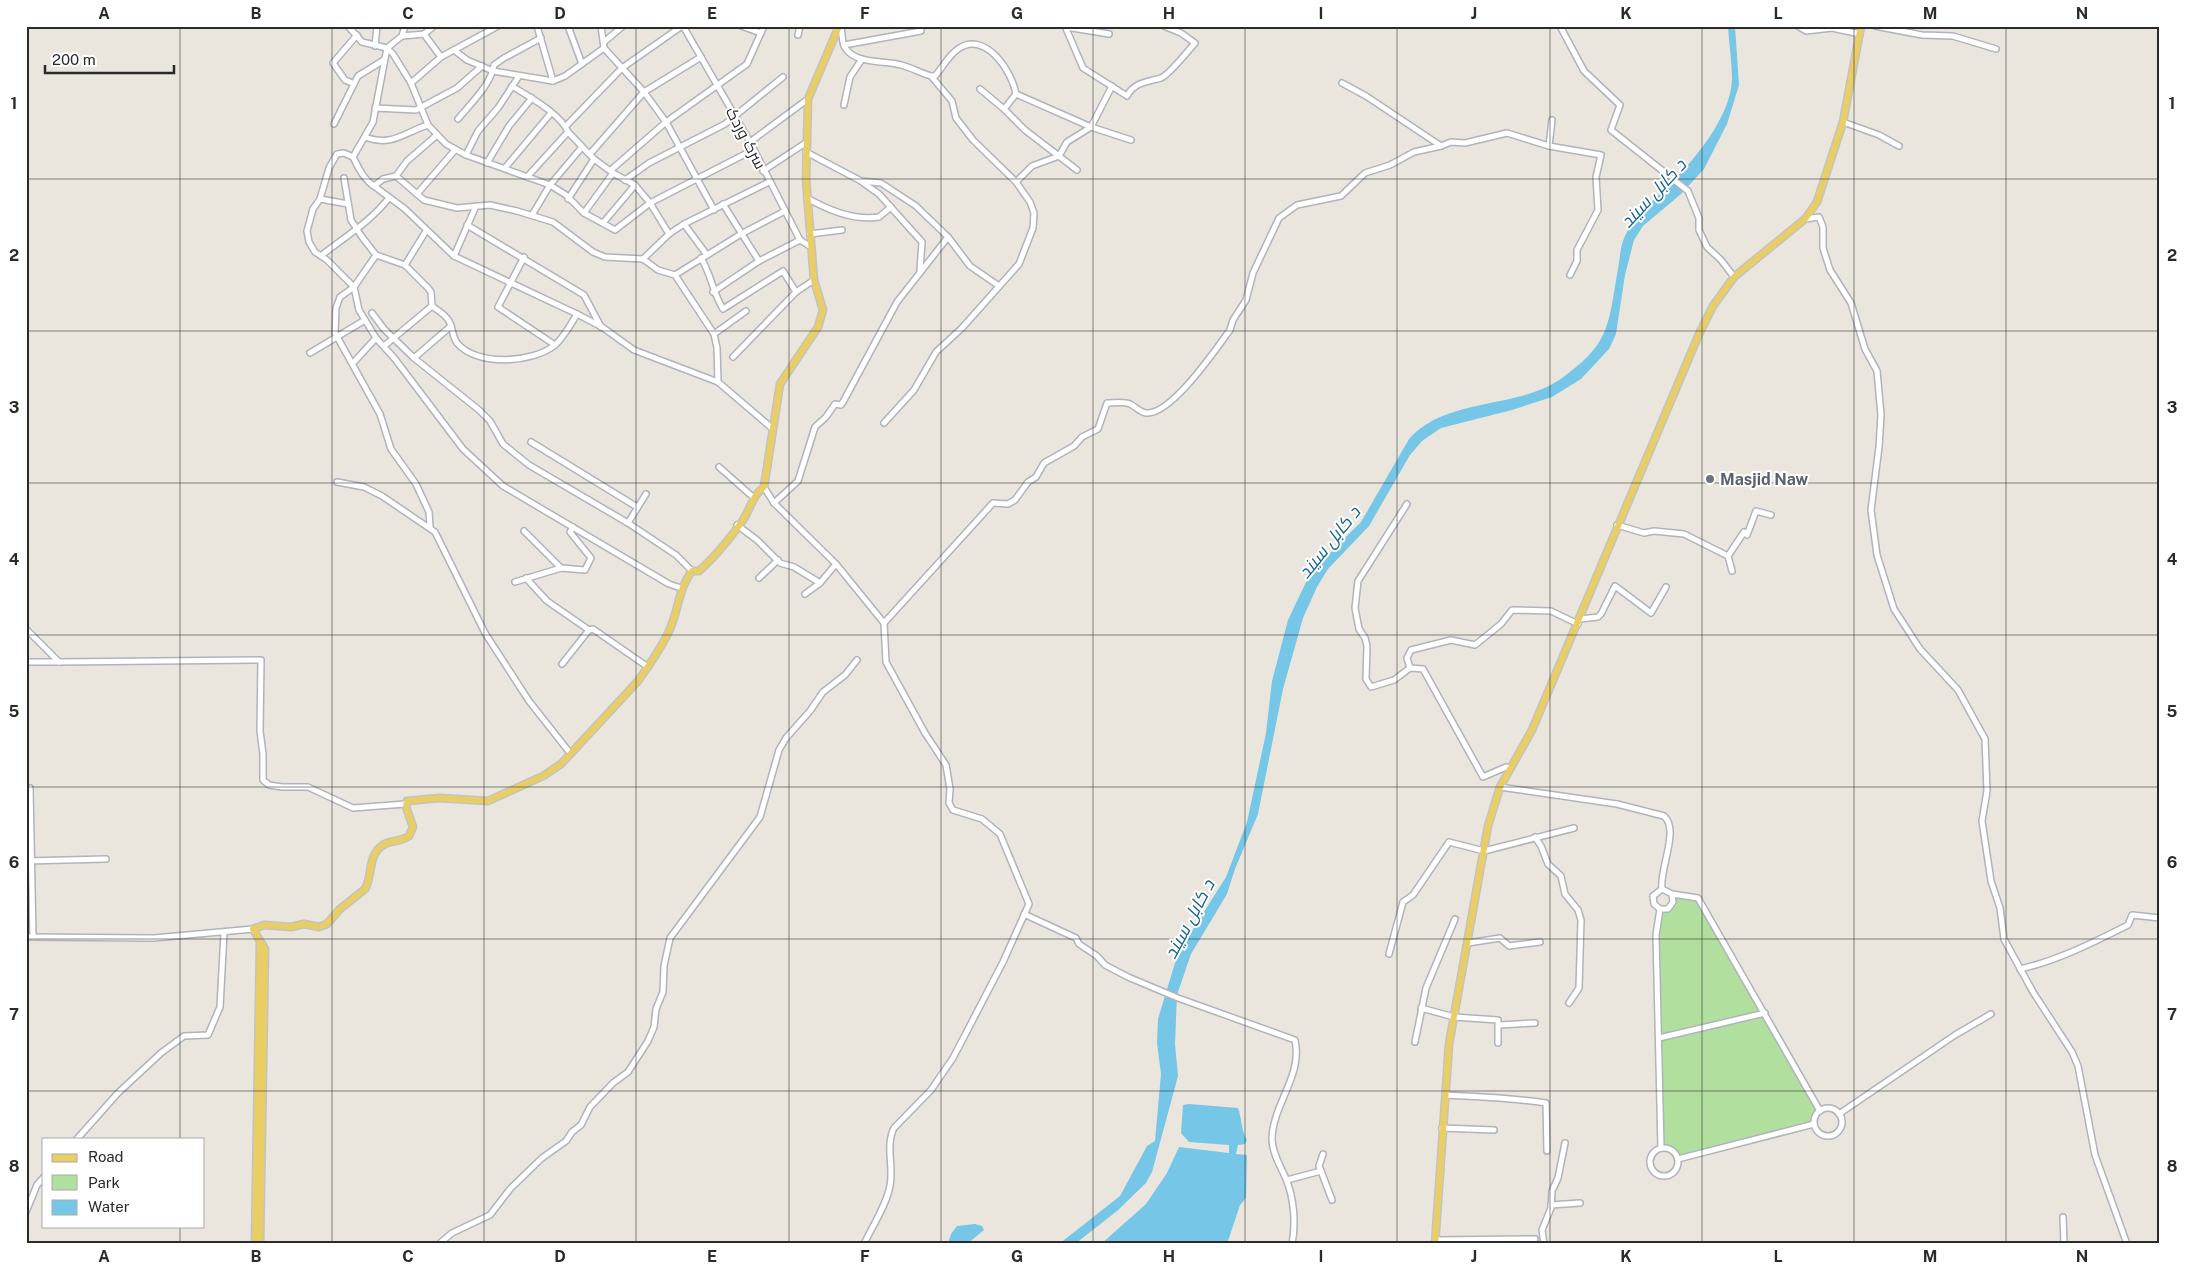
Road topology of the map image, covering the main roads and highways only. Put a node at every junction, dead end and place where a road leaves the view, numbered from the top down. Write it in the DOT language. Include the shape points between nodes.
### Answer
graph roads {
  1 [pos="840,26"];
  2 [pos="1862,26"];
  3 [pos="260,940"];
  4 [pos="1436,1242"];
  5 [pos="255,1244"];
  6 [pos="260,1244"];
  1 -- 3 [label="main road" via="808,99 807,198 814,280 823,310 818,327 780,384 764,487 755,494 743,521 705,566 692,572 681,588 670,630 638,681 561,764 544,776 497,798 407,801 405,804 413,826 409,836 378,850 368,870 365,888 327,924 319,927 264,925 253,929"];
  2 -- 4 [label="main road" via="1843,122 1817,202 1805,219 1734,278 1713,306 1698,334 1532,730 1500,787 1488,826 1449,1044"];
  3 -- 5 [label="main road"];
  3 -- 6 [label="main road" via="265,949"];
}
